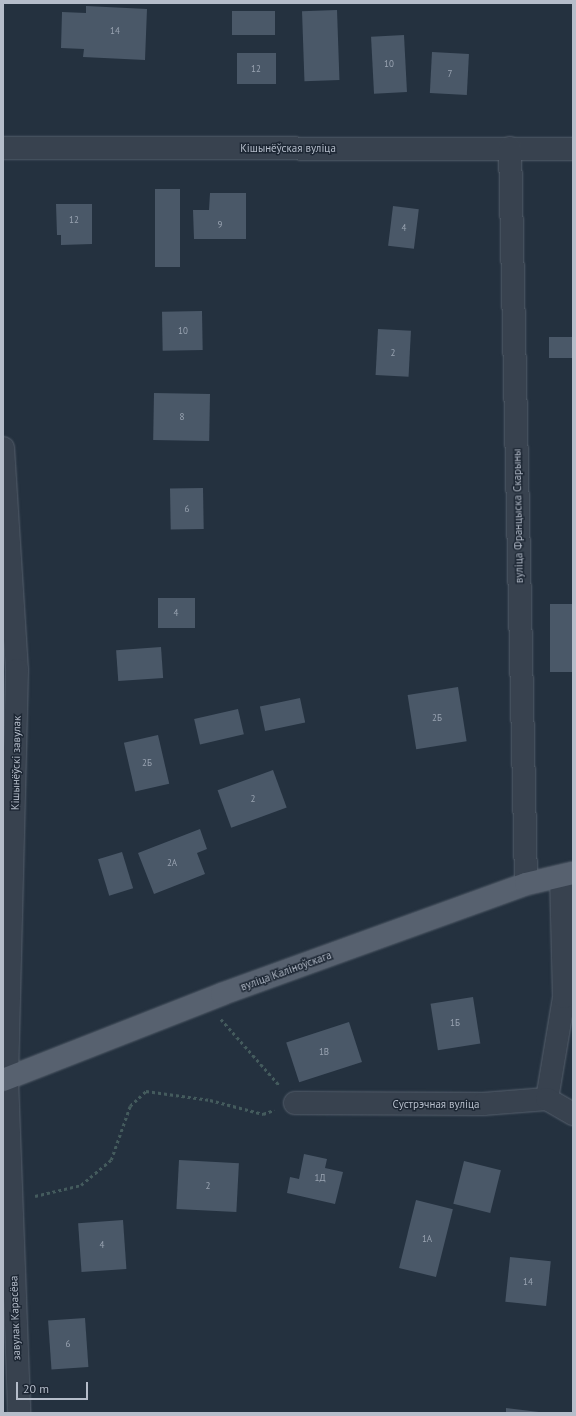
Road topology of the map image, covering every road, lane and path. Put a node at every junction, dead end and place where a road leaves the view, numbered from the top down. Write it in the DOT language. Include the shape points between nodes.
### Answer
graph roads {
  1 [pos="3,148"];
  2 [pos="510,148"];
  3 [pos="573,149"];
  4 [pos="3,448"];
  5 [pos="567,876"];
  6 [pos="526,884"];
  7 [pos="204,1000"];
  8 [pos="5,1080"];
  9 [pos="547,1099"];
  10 [pos="295,1102"];
  11 [pos="573,1114"];
  12 [pos="11,1202"];
  13 [pos="19,1413"];
  1 -- 2 [label="street, Кішынёўская вуліца"];
  2 -- 3 [label="street, Кішынёўская вуліца"];
  2 -- 6 [label="street, вуліца Францыска Скарыны"];
  4 -- 8 [label="street, Кішынёўскі завулак" via="17,670"];
  5 -- 6 [label="main road, вуліца Каліноўскага"];
  5 -- 9 [label="street" via="564,997"];
  6 -- 7 [label="main road, вуліца Каліноўскага"];
  7 -- 8 [label="main road, вуліца Каліноўскага"];
  7 -- 10 [label="path"];
  8 -- 12 [label="street, завулак Карасёва"];
  9 -- 10 [label="street, Сустрэчная вуліца" via="483,1104"];
  9 -- 11 [label="street"];
  10 -- 12 [label="path" via="263,1114 210,1100 146,1091 130,1106 111,1160 81,1185"];
  12 -- 13 [label="street, завулак Карасёва"];
}
